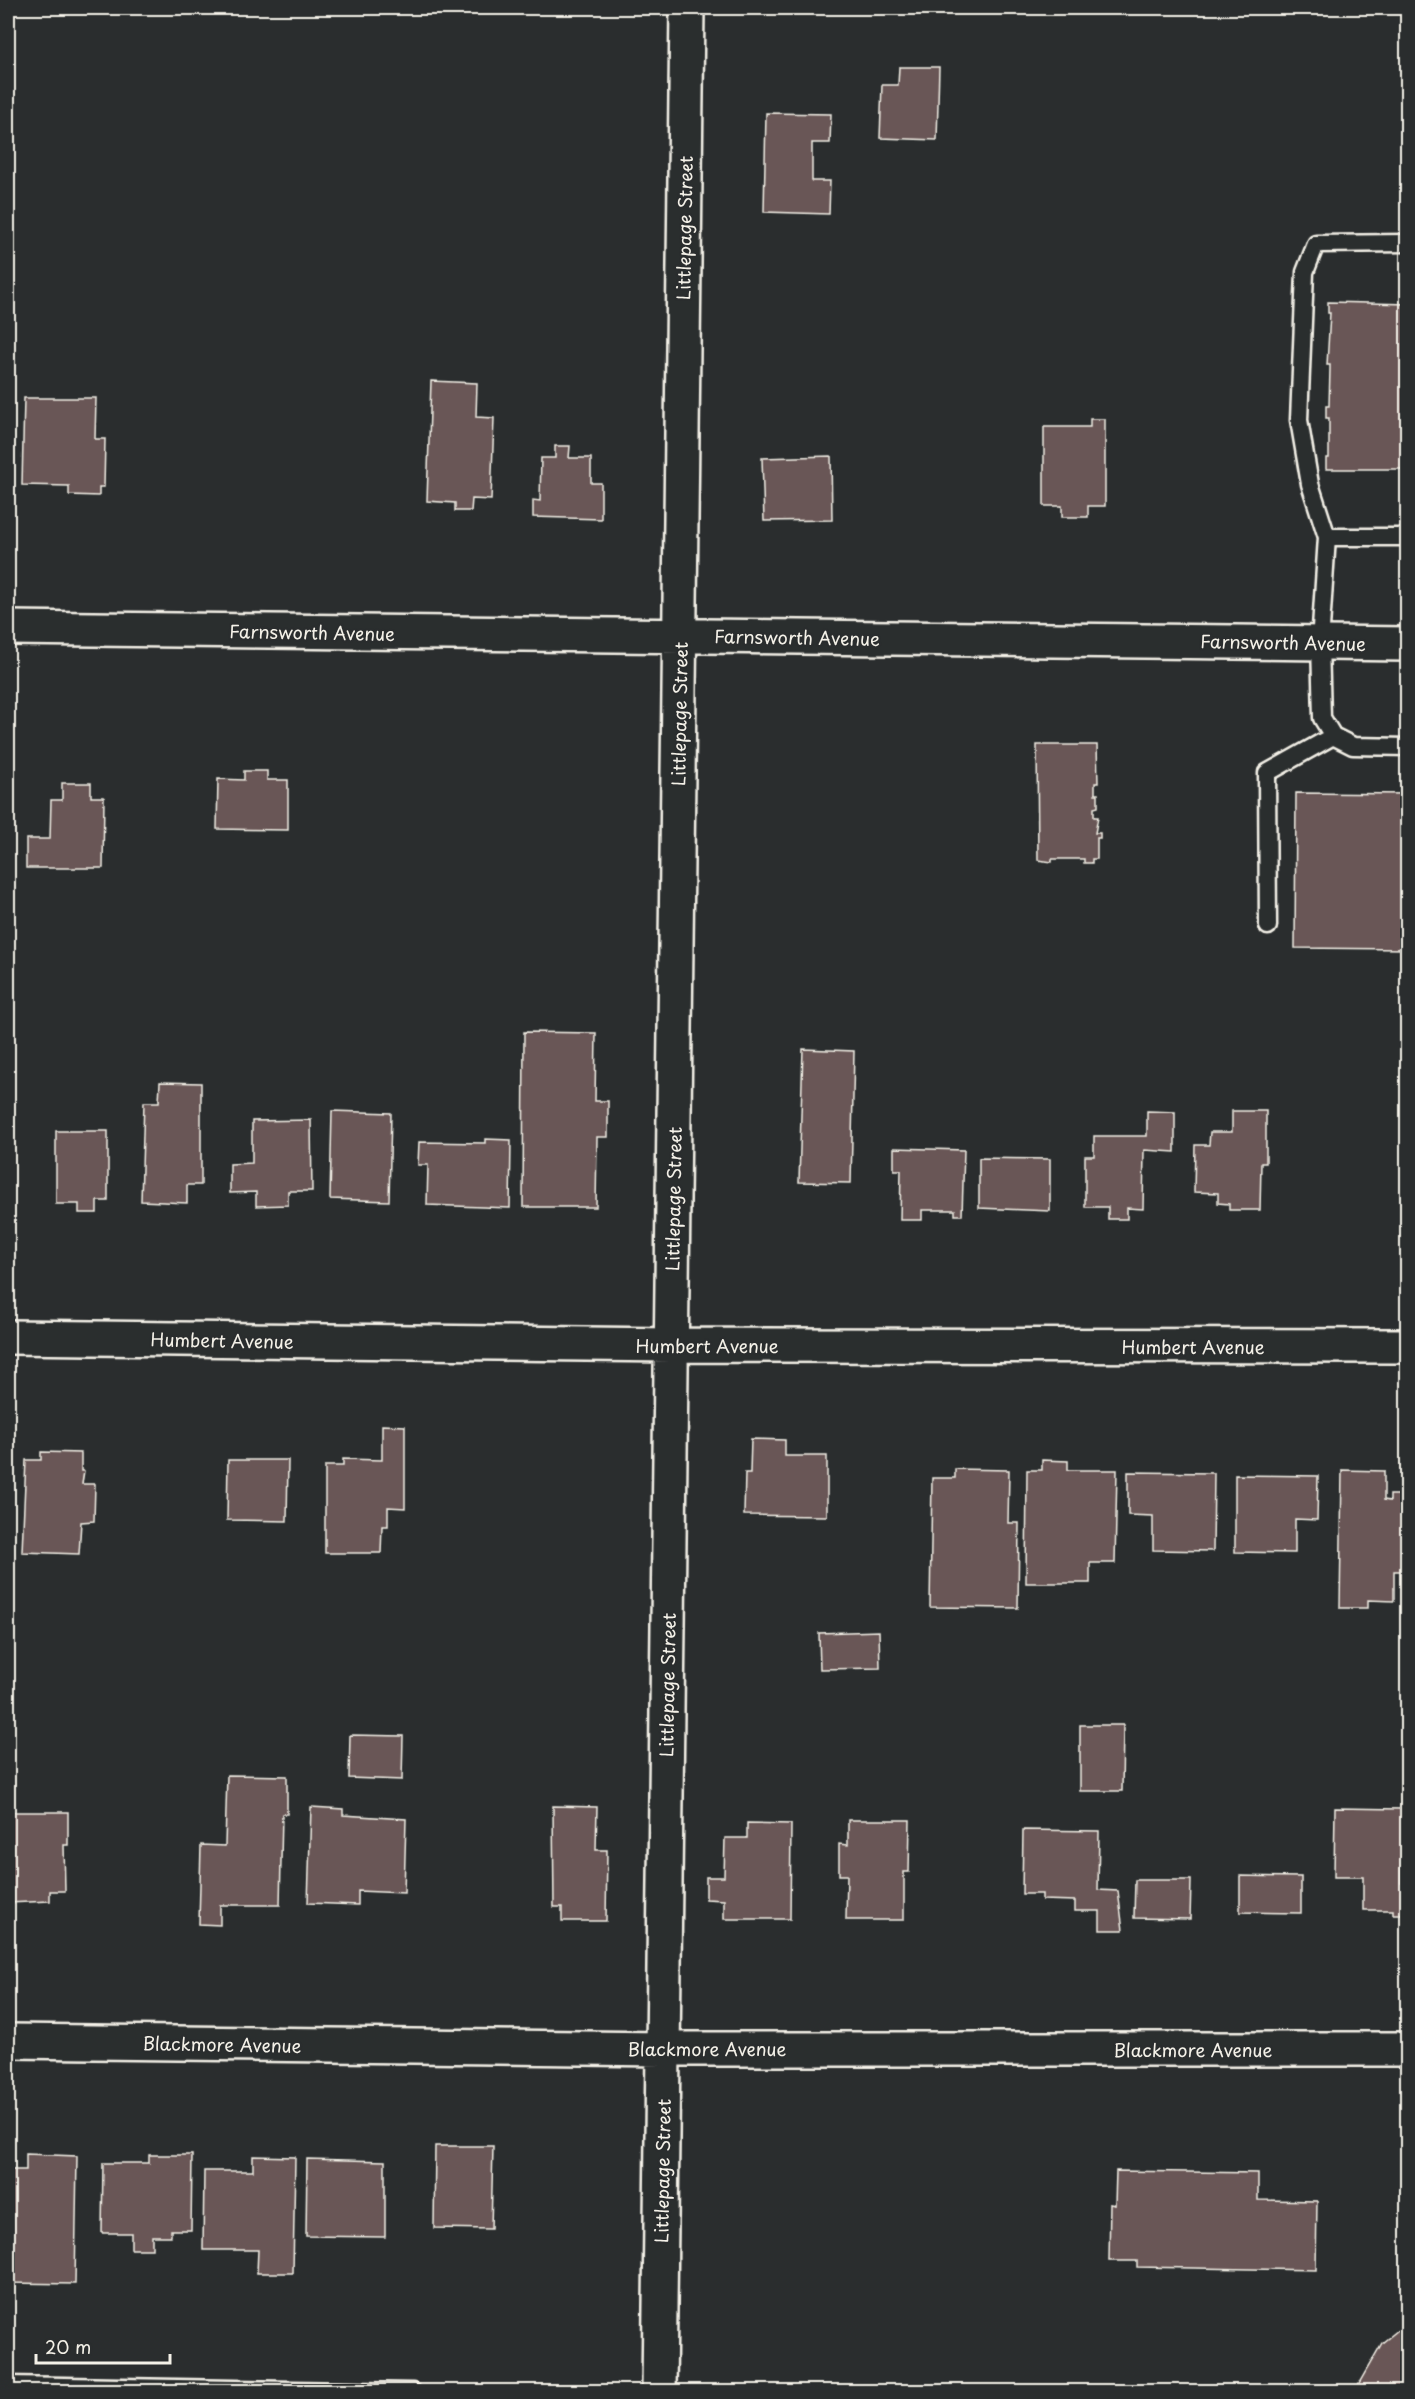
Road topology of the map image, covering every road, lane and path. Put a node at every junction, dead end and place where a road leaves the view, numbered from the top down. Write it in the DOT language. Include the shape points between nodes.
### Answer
graph roads {
  1 [pos="687,8"];
  2 [pos="1407,243"];
  3 [pos="1327,537"];
  4 [pos="1407,537"];
  5 [pos="8,628"];
  6 [pos="679,636"];
  7 [pos="1320,643"];
  8 [pos="1407,644"];
  9 [pos="1333,736"];
  10 [pos="1407,747"];
  11 [pos="1268,926"];
  12 [pos="8,1337"];
  13 [pos="671,1346"];
  14 [pos="1407,1346"];
  15 [pos="8,2041"];
  16 [pos="663,2049"];
  17 [pos="1407,2049"];
  18 [pos="8,2385"];
  19 [pos="413,2391"];
  20 [pos="659,2391"];
  1 -- 6 [label="street, Littlepage Street"];
  2 -- 3 [label="lane" via="1316,244 1305,272 1299,420 1310,484"];
  3 -- 4 [label="lane"];
  3 -- 7 [label="lane"];
  5 -- 6 [label="street, Farnsworth Avenue"];
  6 -- 7 [label="street, Farnsworth Avenue"];
  6 -- 13 [label="street, Littlepage Street"];
  7 -- 8 [label="street, Farnsworth Avenue"];
  7 -- 9 [label="lane" via="1322,718"];
  9 -- 10 [label="lane" via="1353,746"];
  9 -- 11 [label="lane" via="1267,773"];
  12 -- 13 [label="street, Humbert Avenue"];
  13 -- 14 [label="street, Humbert Avenue"];
  13 -- 16 [label="street, Littlepage Street"];
  15 -- 16 [label="street, Blackmore Avenue"];
  16 -- 17 [label="street, Blackmore Avenue"];
  16 -- 20 [label="street, Littlepage Street"];
  18 -- 19 [label="lane"];
}
